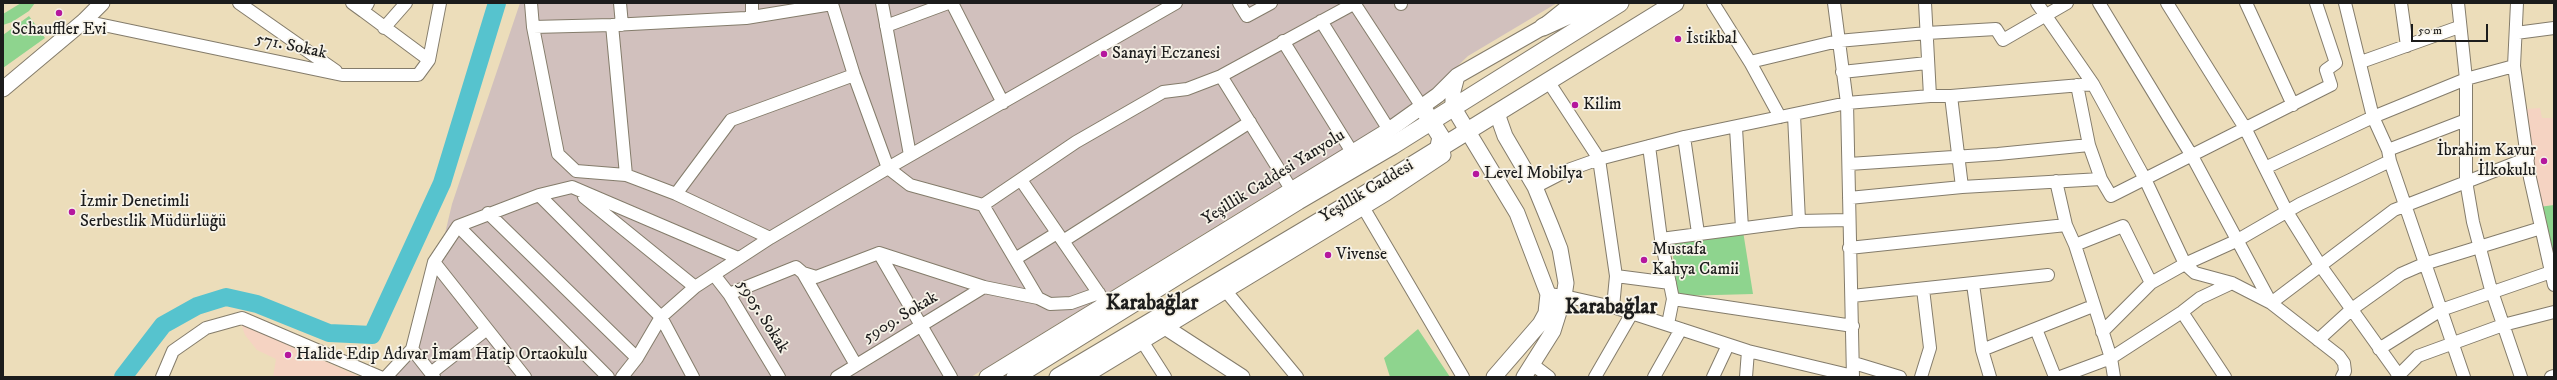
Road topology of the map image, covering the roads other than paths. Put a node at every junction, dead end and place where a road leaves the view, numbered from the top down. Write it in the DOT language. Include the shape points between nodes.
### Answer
graph roads {
  1 [pos="102,3"];
  2 [pos="239,3"];
  3 [pos="352,3"];
  4 [pos="406,3"];
  5 [pos="440,3"];
  6 [pos="531,3"];
  7 [pos="620,3"];
  8 [pos="752,3"];
  9 [pos="832,3"];
  10 [pos="882,3"];
  11 [pos="948,3"];
  12 [pos="952,3"];
  13 [pos="1176,3"];
  14 [pos="1239,3"];
  15 [pos="1271,3"];
  16 [pos="1354,3"];
  17 [pos="1573,3"];
  18 [pos="1596,3"];
  19 [pos="1620,3"];
  20 [pos="1675,3"];
  21 [pos="1713,3"];
  22 [pos="1834,3"];
  23 [pos="1925,3"];
  24 [pos="2036,3"];
  25 [pos="2067,3"];
  26 [pos="2099,3"];
  27 [pos="2167,3"];
  28 [pos="2246,3"];
  29 [pos="2316,3"];
  30 [pos="2345,3"];
  31 [pos="2401,3"];
  32 [pos="2458,3"];
  33 [pos="2517,3"];
  34 [pos="365,7"];
  35 [pos="2045,16"];
  36 [pos="752,17"];
  37 [pos="1320,21"];
  38 [pos="84,22"];
  39 [pos="617,25"];
  40 [pos="886,26"];
  41 [pos="533,27"];
  42 [pos="1543,27"];
  43 [pos="2459,27"];
  44 [pos="384,28"];
  45 [pos="2554,28"];
  46 [pos="1927,33"];
  47 [pos="2516,33"];
  48 [pos="1283,41"];
  49 [pos="1838,41"];
  50 [pos="2407,46"];
  51 [pos="429,60"];
  52 [pos="1750,62"];
  53 [pos="2361,62"];
  54 [pos="1927,63"];
  55 [pos="2514,66"];
  56 [pos="1842,72"];
  57 [pos="342,74"];
  58 [pos="854,75"];
  59 [pos="1221,76"];
  60 [pos="1457,76"];
  61 [pos="2466,79"];
  62 [pos="1548,81"];
  63 [pos="2093,84"];
  64 [pos="2077,85"];
  65 [pos="3,89"];
  66 [pos="1930,96"];
  67 [pos="1951,96"];
  68 [pos="1003,103"];
  69 [pos="1847,103"];
  70 [pos="2293,105"];
  71 [pos="1452,107"];
  72 [pos="1503,112"];
  73 [pos="1426,114"];
  74 [pos="1794,115"];
  75 [pos="1780,116"];
  76 [pos="2373,117"];
  77 [pos="2466,120"];
  78 [pos="1250,122"];
  79 [pos="1736,128"];
  80 [pos="2246,128"];
  81 [pos="1389,130"];
  82 [pos="1468,134"];
  83 [pos="1684,137"];
  84 [pos="2089,145"];
  85 [pos="1649,146"];
  86 [pos="1352,152"];
  87 [pos="1438,154"];
  88 [pos="910,155"];
  89 [pos="2389,155"];
  90 [pos="1959,156"];
  91 [pos="2192,156"];
  92 [pos="2528,158"];
  93 [pos="1599,159"];
  94 [pos="1849,164"];
  95 [pos="888,168"];
  96 [pos="2265,168"];
  97 [pos="626,175"];
  98 [pos="2101,179"];
  99 [pos="2145,179"];
  100 [pos="1021,180"];
  101 [pos="2056,181"];
  102 [pos="2466,181"];
  103 [pos="572,187"];
  104 [pos="1535,187"];
  105 [pos="1962,187"];
  106 [pos="1291,189"];
  107 [pos="676,194"];
  108 [pos="539,195"];
  109 [pos="1849,198"];
  110 [pos="983,205"];
  111 [pos="1363,207"];
  112 [pos="2405,208"];
  113 [pos="2287,212"];
  114 [pos="488,213"];
  115 [pos="1849,220"];
  116 [pos="1799,221"];
  117 [pos="2066,225"];
  118 [pos="458,226"];
  119 [pos="1742,228"];
  120 [pos="2542,228"];
  121 [pos="1698,233"];
  122 [pos="1060,237"];
  123 [pos="770,238"];
  124 [pos="1662,239"];
  125 [pos="2236,241"];
  126 [pos="2075,245"];
  127 [pos="2479,247"];
  128 [pos="1849,248"];
  129 [pos="879,253"];
  130 [pos="2550,254"];
  131 [pos="738,258"];
  132 [pos="1014,259"];
  133 [pos="434,262"];
  134 [pos="2185,264"];
  135 [pos="2424,264"];
  136 [pos="2320,265"];
  137 [pos="2551,272"];
  138 [pos="803,273"];
  139 [pos="715,276"];
  140 [pos="1616,276"];
  141 [pos="2048,276"];
  142 [pos="1670,283"];
  143 [pos="2151,283"];
  144 [pos="1973,284"];
  145 [pos="2232,284"];
  146 [pos="2554,285"];
  147 [pos="695,286"];
  148 [pos="984,287"];
  149 [pos="1923,289"];
  150 [pos="1225,290"];
  151 [pos="2493,292"];
  152 [pos="729,294"];
  153 [pos="1548,294"];
  154 [pos="1564,296"];
  155 [pos="1852,296"];
  156 [pos="1038,298"];
  157 [pos="1102,299"];
  158 [pos="1673,299"];
  159 [pos="2271,303"];
  160 [pos="2093,306"];
  161 [pos="1613,307"];
  162 [pos="2352,309"];
  163 [pos="2440,310"];
  164 [pos="2182,312"];
  165 [pos="2554,312"];
  166 [pos="1632,313"];
  167 [pos="661,317"];
  168 [pos="1668,324"];
  169 [pos="923,325"];
  170 [pos="2503,325"];
  171 [pos="1853,326"];
  172 [pos="1165,327"];
  173 [pos="487,329"];
  174 [pos="1681,329"];
  175 [pos="2036,329"];
  176 [pos="2102,332"];
  177 [pos="2318,340"];
  178 [pos="1142,341"];
  179 [pos="2451,343"];
  180 [pos="1728,346"];
  181 [pos="412,349"];
  182 [pos="2379,349"];
  183 [pos="1982,350"];
  184 [pos="1748,351"];
  185 [pos="637,358"];
  186 [pos="2111,358"];
  187 [pos="1854,363"];
  188 [pos="856,364"];
  189 [pos="1528,371"];
  190 [pos="1801,371"];
  191 [pos="432,375"];
  192 [pos="1236,376"];
  193 [pos="1853,376"];
  194 [pos="2399,376"];
  195 [pos="2554,376"];
  196 [pos="162,377"];
  197 [pos="380,377"];
  198 [pos="386,377"];
  199 [pos="525,377"];
  200 [pos="608,377"];
  201 [pos="622,377"];
  202 [pos="693,377"];
  203 [pos="779,377"];
  204 [pos="837,377"];
  205 [pos="951,377"];
  206 [pos="987,377"];
  207 [pos="1015,377"];
  208 [pos="1058,377"];
  209 [pos="1083,377"];
  210 [pos="1165,377"];
  211 [pos="1297,377"];
  212 [pos="1463,377"];
  213 [pos="1494,377"];
  214 [pos="1549,377"];
  215 [pos="1595,377"];
  216 [pos="1654,377"];
  217 [pos="1713,377"];
  218 [pos="1746,377"];
  219 [pos="1900,377"];
  220 [pos="1921,377"];
  221 [pos="1990,377"];
  222 [pos="2055,377"];
  223 [pos="2060,377"];
  224 [pos="2114,377"];
  225 [pos="2225,377"];
  226 [pos="2342,377"];
  227 [pos="2464,377"];
  228 [pos="2521,377"];
  229 [pos="2551,377"];
  1 -- 38 [label="main road"];
  2 -- 57 [label="street"];
  3 -- 34 [label="street"];
  4 -- 44 [label="street"];
  5 -- 51 [label="street, 571. Sokak"];
  6 -- 41 [label="street"];
  7 -- 39 [label="street"];
  8 -- 36 [label="street"];
  9 -- 36 [label="street"];
  9 -- 58 [label="street"];
  10 -- 40 [label="street"];
  11 -- 40 [label="street"];
  12 -- 68 [label="street"];
  13 -- 68 [label="street"];
  14 -- 15 [label="street" via="1247,16"];
  16 -- 37 [label="street"];
  16 -- 73 [label="street"];
  17 -- 42 [label="main road, Yeşillik Caddesi Yanyolu"];
  18 -- 42 [label="highway"];
  19 -- 71 [label="highway, Yeşillik Caddesi"];
  20 -- 62 [label="highway, Yeşillik Caddesi"];
  21 -- 52 [label="street"];
  22 -- 49 [label="street"];
  23 -- 46 [label="street"];
  24 -- 35 [label="street"];
  25 -- 35 [label="street"];
  26 -- 91 [label="street"];
  27 -- 80 [label="street"];
  28 -- 70 [label="street"];
  29 -- 70 [label="street" via="2336,63 2326,70 2331,85"];
  30 -- 53 [label="street"];
  31 -- 50 [label="street"];
  32 -- 43 [label="street"];
  33 -- 47 [label="street"];
  34 -- 44 [label="street"];
  35 -- 46 [label="street" via="2003,40 1996,28"];
  35 -- 63 [label="street"];
  36 -- 39 [label="street"];
  37 -- 48 [label="street"];
  37 -- 81 [label="street"];
  38 -- 57 [label="street, 571. Sokak"];
  38 -- 65 [label="main road"];
  39 -- 41 [label="street"];
  39 -- 97 [label="street"];
  40 -- 88 [label="street"];
  41 -- 97 [label="street" via="558,154 576,171"];
  42 -- 60 [label="main road, Yeşillik Caddesi Yanyolu"];
  43 -- 50 [label="street"];
  43 -- 61 [label="street"];
  44 -- 51 [label="street"];
  45 -- 47 [label="street"];
  46 -- 49 [label="street"];
  46 -- 54 [label="street"];
  47 -- 55 [label="street"];
  48 -- 59 [label="street"];
  48 -- 86 [label="street"];
  49 -- 52 [label="street"];
  49 -- 56 [label="street"];
  50 -- 53 [label="street"];
  51 -- 57 [label="street, 571. Sokak" via="418,75"];
  52 -- 75 [label="street"];
  53 -- 76 [label="street"];
  54 -- 56 [label="street"];
  54 -- 66 [label="street"];
  55 -- 61 [label="street"];
  55 -- 92 [label="street"];
  56 -- 69 [label="street"];
  58 -- 95 [label="street"];
  58 -- 107 [label="street" via="731,120"];
  59 -- 78 [label="street"];
  59 -- 100 [label="street" via="1187,89 1163,92 1076,142"];
  60 -- 71 [label="main road" via="1452,91"];
  60 -- 73 [label="main road, Yeşillik Caddesi Yanyolu"];
  61 -- 76 [label="street"];
  61 -- 77 [label="street"];
  62 -- 72 [label="highway, Yeşillik Caddesi"];
  62 -- 93 [label="street"];
  63 -- 64 [label="street"];
  63 -- 99 [label="street"];
  64 -- 67 [label="street"];
  64 -- 84 [label="street"];
  66 -- 67 [label="street"];
  66 -- 69 [label="street"];
  67 -- 90 [label="street"];
  68 -- 88 [label="street"];
  69 -- 74 [label="street"];
  69 -- 94 [label="street"];
  70 -- 80 [label="street"];
  71 -- 73 [label="highway, Yeşillik Caddesi"];
  71 -- 82 [label="main road"];
  72 -- 82 [label="highway, Yeşillik Caddesi"];
  72 -- 104 [label="main road" via="1504,136"];
  73 -- 81 [label="main road, Yeşillik Caddesi Yanyolu"];
  73 -- 87 [label="highway" via="1441,137"];
  73 -- 207 [label="highway, Yeşillik Caddesi"];
  74 -- 75 [label="street"];
  74 -- 116 [label="street"];
  75 -- 79 [label="street"];
  76 -- 89 [label="street"];
  76 -- 96 [label="street"];
  77 -- 89 [label="street"];
  77 -- 102 [label="street"];
  78 -- 106 [label="street"];
  78 -- 122 [label="street"];
  79 -- 83 [label="street"];
  79 -- 119 [label="street"];
  80 -- 91 [label="street"];
  80 -- 96 [label="street"];
  81 -- 86 [label="main road, Yeşillik Caddesi Yanyolu"];
  82 -- 87 [label="highway, Yeşillik Caddesi"];
  82 -- 153 [label="main road" via="1517,213"];
  83 -- 85 [label="street"];
  83 -- 121 [label="street"];
  84 -- 90 [label="street"];
  84 -- 98 [label="street"];
  85 -- 93 [label="street"];
  85 -- 124 [label="street"];
  86 -- 106 [label="main road, Yeşillik Caddesi Yanyolu"];
  87 -- 111 [label="main road"];
  87 -- 208 [label="highway, Yeşillik Caddesi"];
  88 -- 95 [label="street"];
  89 -- 112 [label="street"];
  89 -- 113 [label="street"];
  90 -- 94 [label="street"];
  90 -- 105 [label="street"];
  91 -- 99 [label="street"];
  91 -- 125 [label="street"];
  92 -- 102 [label="street"];
  92 -- 120 [label="street"];
  93 -- 104 [label="street" via="1568,170"];
  93 -- 140 [label="street"];
  94 -- 109 [label="street"];
  95 -- 110 [label="street" via="910,185"];
  95 -- 123 [label="street"];
  96 -- 113 [label="street"];
  97 -- 107 [label="street"];
  98 -- 99 [label="street" via="2112,196"];
  98 -- 101 [label="street"];
  99 -- 134 [label="street"];
  100 -- 110 [label="street"];
  100 -- 122 [label="street"];
  101 -- 105 [label="street"];
  101 -- 117 [label="street"];
  102 -- 112 [label="street"];
  102 -- 127 [label="street"];
  103 -- 108 [label="street"];
  103 -- 131 [label="street"];
  103 -- 147 [label="street"];
  104 -- 154 [label="main road" via="1560,249 1566,283"];
  105 -- 109 [label="street"];
  106 -- 157 [label="main road, Yeşillik Caddesi Yanyolu"];
  107 -- 123 [label="street"];
  108 -- 114 [label="street"];
  108 -- 167 [label="street"];
  109 -- 115 [label="street"];
  110 -- 132 [label="street"];
  111 -- 150 [label="main road"];
  111 -- 212 [label="street"];
  112 -- 135 [label="street"];
  112 -- 136 [label="street" via="2394,210"];
  113 -- 125 [label="street"];
  113 -- 136 [label="street"];
  114 -- 118 [label="street"];
  114 -- 185 [label="street"];
  115 -- 116 [label="street"];
  115 -- 128 [label="street"];
  116 -- 119 [label="street"];
  117 -- 126 [label="street"];
  117 -- 128 [label="street"];
  118 -- 133 [label="street"];
  118 -- 200 [label="street"];
  119 -- 121 [label="street"];
  120 -- 127 [label="street"];
  120 -- 130 [label="street"];
  121 -- 124 [label="street"];
  122 -- 132 [label="street"];
  122 -- 157 [label="street"];
  123 -- 131 [label="street"];
  124 -- 142 [label="street"];
  125 -- 134 [label="street"];
  125 -- 159 [label="street"];
  126 -- 143 [label="street" via="2123,226"];
  126 -- 160 [label="street"];
  127 -- 135 [label="street"];
  127 -- 151 [label="street"];
  128 -- 155 [label="street"];
  129 -- 138 [label="street" via="816,277"];
  129 -- 148 [label="street"];
  129 -- 169 [label="street"];
  130 -- 137 [label="street"];
  131 -- 139 [label="street"];
  132 -- 156 [label="street"];
  133 -- 173 [label="street"];
  133 -- 181 [label="street"];
  134 -- 143 [label="street"];
  134 -- 145 [label="street" via="2195,273"];
  135 -- 162 [label="street" via="2401,274"];
  135 -- 163 [label="street"];
  136 -- 159 [label="street"];
  136 -- 162 [label="street"];
  137 -- 146 [label="street"];
  137 -- 151 [label="street"];
  138 -- 152 [label="street" via="796,267"];
  138 -- 188 [label="street"];
  139 -- 147 [label="street"];
  139 -- 152 [label="street, 5905. Sokak"];
  140 -- 142 [label="street"];
  140 -- 161 [label="street"];
  141 -- 144 [label="street"];
  142 -- 158 [label="street"];
  143 -- 176 [label="street"];
  144 -- 149 [label="street"];
  144 -- 183 [label="street"];
  145 -- 159 [label="street"];
  145 -- 164 [label="street" via="2200,298"];
  147 -- 167 [label="street"];
  148 -- 156 [label="street"];
  148 -- 169 [label="street, 5909. Sokak"];
  149 -- 155 [label="street"];
  149 -- 220 [label="street" via="1930,348"];
  150 -- 172 [label="main road"];
  150 -- 211 [label="street"];
  151 -- 163 [label="street"];
  151 -- 170 [label="street"];
  152 -- 203 [label="street, 5905. Sokak"];
  153 -- 154 [label="street"];
  153 -- 213 [label="main road" via="1546,313 1540,324"];
  154 -- 161 [label="street"];
  154 -- 189 [label="main road" via="1552,331"];
  155 -- 171 [label="street"];
  156 -- 157 [label="street" via="1050,304"];
  157 -- 206 [label="main road, Yeşillik Caddesi Yanyolu"];
  158 -- 168 [label="street"];
  158 -- 171 [label="street"];
  159 -- 177 [label="street"];
  160 -- 175 [label="street"];
  160 -- 176 [label="street"];
  161 -- 166 [label="street"];
  162 -- 177 [label="street"];
  162 -- 182 [label="street"];
  163 -- 179 [label="street"];
  163 -- 182 [label="street"];
  164 -- 186 [label="street"];
  164 -- 225 [label="street"];
  165 -- 170 [label="street"];
  166 -- 168 [label="street"];
  166 -- 215 [label="street"];
  167 -- 185 [label="street"];
  167 -- 202 [label="street"];
  168 -- 174 [label="street"];
  169 -- 188 [label="street, 5909. Sokak"];
  169 -- 205 [label="street"];
  170 -- 179 [label="street"];
  170 -- 228 [label="street"];
  171 -- 187 [label="street"];
  172 -- 178 [label="main road"];
  172 -- 192 [label="main road"];
  173 -- 191 [label="street"];
  173 -- 199 [label="street"];
  174 -- 180 [label="street"];
  174 -- 216 [label="street"];
  175 -- 183 [label="street"];
  175 -- 222 [label="street"];
  176 -- 186 [label="street"];
  177 -- 226 [label="street" via="2344,363 2345,371"];
  178 -- 209 [label="main road"];
  178 -- 210 [label="street"];
  179 -- 194 [label="street" via="2418,356"];
  179 -- 227 [label="street"];
  180 -- 184 [label="street"];
  180 -- 217 [label="street"];
  181 -- 191 [label="street"];
  181 -- 198 [label="street"];
  182 -- 194 [label="street"];
  183 -- 221 [label="street"];
  184 -- 190 [label="street"];
  184 -- 218 [label="street"];
  185 -- 201 [label="street"];
  186 -- 223 [label="street"];
  186 -- 224 [label="street"];
  187 -- 193 [label="street"];
  187 -- 219 [label="street"];
  188 -- 204 [label="street, 5909. Sokak"];
  189 -- 214 [label="street"];
  190 -- 193 [label="street"];
  195 -- 229 [label="street"];
  196 -- 197 [label="street" via="173,351 206,328 242,318"];
}
